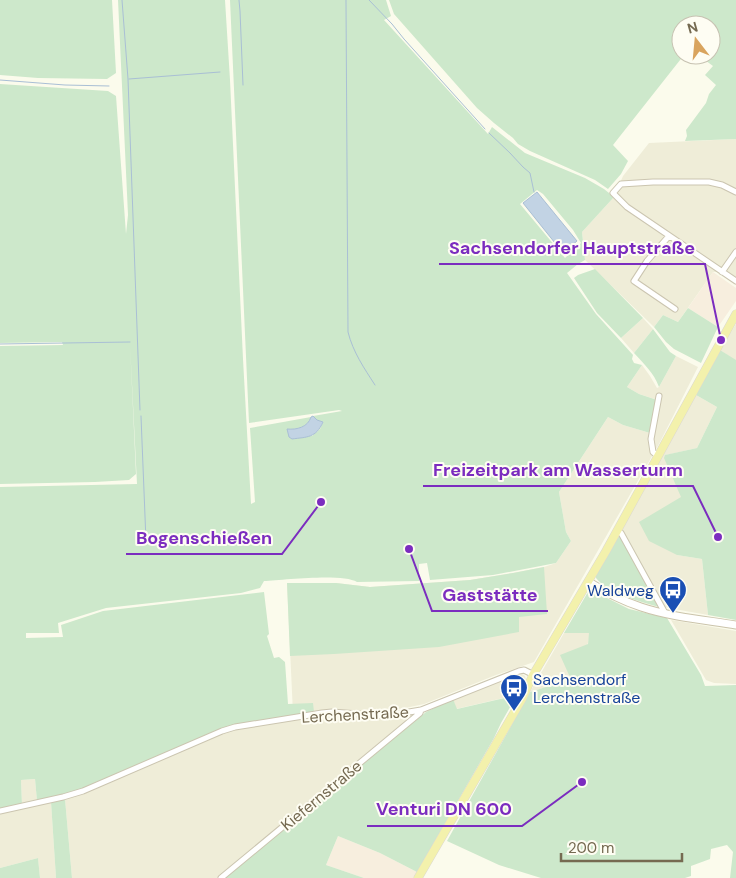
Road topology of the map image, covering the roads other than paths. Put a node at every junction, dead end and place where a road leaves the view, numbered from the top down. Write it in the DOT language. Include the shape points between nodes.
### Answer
graph roads {
  1 [pos="736,192"];
  2 [pos="669,236"];
  3 [pos="736,252"];
  4 [pos="722,272"];
  5 [pos="736,281"];
  6 [pos="675,309"];
  7 [pos="736,314"];
  8 [pos="659,396"];
  9 [pos="658,456"];
  10 [pos="621,534"];
  11 [pos="589,582"];
  12 [pos="665,613"];
  13 [pos="736,625"];
  14 [pos="535,676"];
  15 [pos="421,710"];
  16 [pos="0,811"];
  17 [pos="221,878"];
  18 [pos="418,878"];
  1 -- 2 [label="street" via="709,182 621,184 613,193 627,207"];
  2 -- 4 [label="street"];
  2 -- 6 [label="street" via="634,281"];
  3 -- 4 [label="street"];
  4 -- 5 [label="street"];
  7 -- 9 [label="main road"];
  8 -- 9 [label="street" via="650,442 652,452"];
  9 -- 11 [label="main road"];
  10 -- 12 [label="street"];
  11 -- 12 [label="main road" via="641,607"];
  11 -- 14 [label="main road"];
  12 -- 13 [label="main road"];
  14 -- 15 [label="street, Lerchenstraße" via="519,671"];
  14 -- 18 [label="main road"];
  15 -- 16 [label="street, Lerchenstraße" via="385,716 322,713 222,730 83,791"];
  15 -- 17 [label="street, Kiefernstraße"];
}
